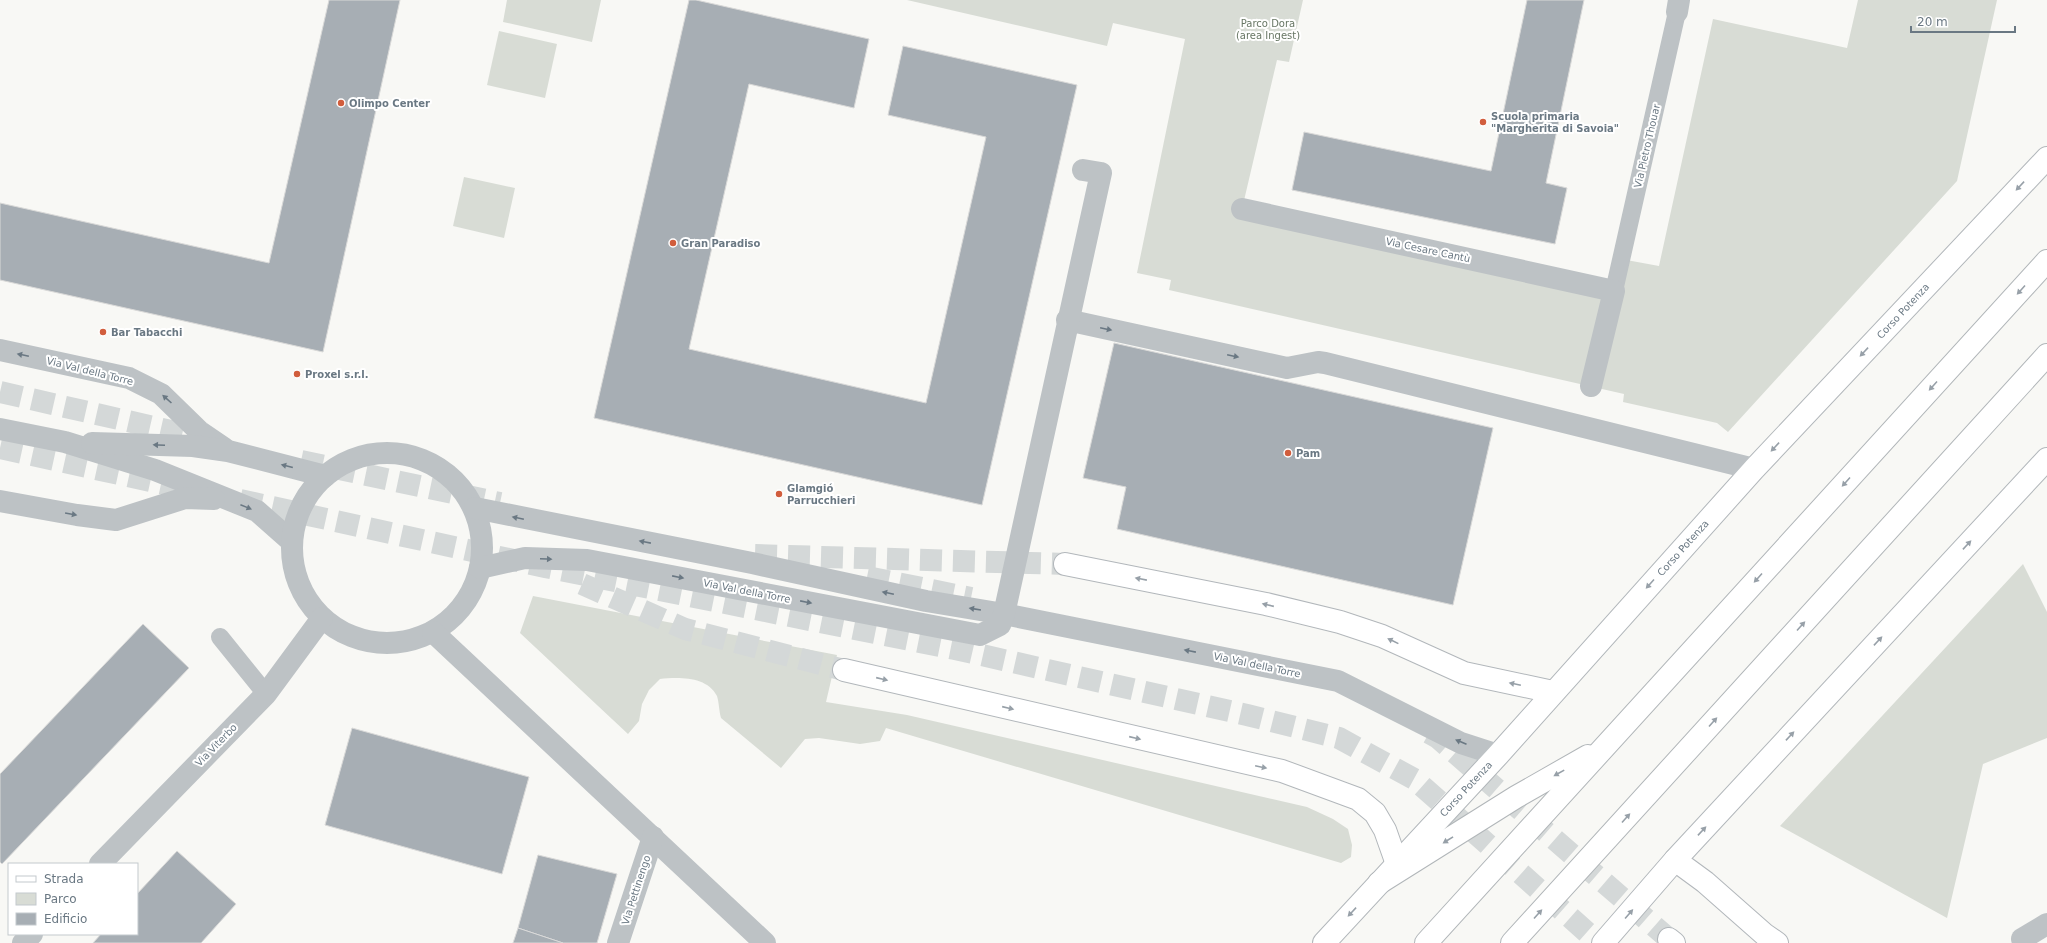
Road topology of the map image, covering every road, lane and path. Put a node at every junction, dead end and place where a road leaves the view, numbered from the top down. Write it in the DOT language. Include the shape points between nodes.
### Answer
graph roads {
  1 [pos="1678,6"];
  2 [pos="2047,158"];
  3 [pos="1083,170"];
  4 [pos="1242,209"];
  5 [pos="2047,261"];
  6 [pos="1614,291"];
  7 [pos="1067,320"];
  8 [pos="0,350"];
  9 [pos="2047,355"];
  10 [pos="1591,386"];
  11 [pos="0,429"];
  12 [pos="65,442"];
  13 [pos="228,451"];
  14 [pos="2047,458"];
  15 [pos="1754,469"];
  16 [pos="325,476"];
  17 [pos="227,499"];
  18 [pos="0,501"];
  19 [pos="475,508"];
  20 [pos="292,541"];
  21 [pos="1065,564"];
  22 [pos="480,568"];
  23 [pos="1004,614"];
  24 [pos="322,618"];
  25 [pos="433,632"];
  26 [pos="220,637"];
  27 [pos="844,670"];
  28 [pos="1553,692"];
  29 [pos="266,694"];
  30 [pos="1605,747"];
  31 [pos="1498,755"];
  32 [pos="653,837"];
  33 [pos="1675,860"];
  34 [pos="101,863"];
  35 [pos="1397,864"];
  36 [pos="1379,883"];
  37 [pos="2047,924"];
  38 [pos="31,935"];
  39 [pos="2022,939"];
  40 [pos="23,943"];
  41 [pos="618,943"];
  42 [pos="765,943"];
  43 [pos="1324,943"];
  44 [pos="1426,943"];
  45 [pos="1512,943"];
  46 [pos="1603,943"];
  47 [pos="1777,943"];
  1 -- 6 [label="lane, Via Pietro Thouar"];
  2 -- 15 [label="main road, Corso Potenza, one-way"];
  3 -- 7 [label="street" via="1101,173"];
  4 -- 6 [label="street, Via Cesare Cantù"];
  5 -- 30 [label="main road, one-way"];
  6 -- 10 [label="street"];
  7 -- 15 [label="street, one-way" via="1287,368 1318,362"];
  7 -- 23 [label="street"];
  13 -- 8 [label="street, Via Val della Torre, one-way" via="200,431 161,394 129,378"];
  45 -- 9 [label="main road, one-way"];
  11 -- 12 [label="street, Via Val della Torre"];
  13 -- 12 [label="street, Via Val della Torre, one-way" via="193,446"];
  12 -- 17 [label="street, Via Val della Torre" via="155,470"];
  16 -- 13 [label="street, Via Val della Torre, one-way"];
  33 -- 14 [label="main road, one-way"];
  15 -- 28 [label="main road, Corso Potenza, one-way"];
  16 -- 19 [label="street" via="334,468 361,456 391,453 421,459 447,474"];
  16 -- 20 [label="street" via="312,489 298,513"];
  18 -- 17 [label="street, Via Val della Torre, one-way" via="116,520 185,498"];
  17 -- 20 [label="street, Via Val della Torre, one-way" via="257,511"];
  19 -- 22 [label="street" via="482,544"];
  23 -- 19 [label="street, Via Val della Torre, one-way" via="926,601 752,563"];
  20 -- 24 [label="street" via="294,570 304,596"];
  28 -- 21 [label="main road, one-way" via="1464,673 1382,636 1340,622 1266,604"];
  22 -- 23 [label="street, Via Val della Torre, one-way" via="525,558 587,560 980,635 1000,625"];
  22 -- 25 [label="street" via="470,594 454,615"];
  31 -- 23 [label="street, Via Val della Torre, one-way" via="1461,742 1338,681"];
  24 -- 25 [label="street" via="347,634 375,642 405,641"];
  24 -- 29 [label="street, Via Viterbo"];
  25 -- 32 [label="street"];
  26 -- 29 [label="lane"];
  27 -- 35 [label="main road, one-way" via="1282,771 1358,799 1376,813"];
  28 -- 31 [label="main road, Corso Potenza"];
  29 -- 34 [label="street, Via Viterbo"];
  30 -- 36 [label="main road, one-way" via="1516,797"];
  30 -- 44 [label="main road"];
  31 -- 35 [label="main road, Corso Potenza"];
  32 -- 41 [label="street, Via Pettinengo"];
  32 -- 42 [label="street"];
  46 -- 33 [label="main road, one-way"];
  33 -- 47 [label="main road"];
  35 -- 36 [label="main road, Corso Potenza"];
  36 -- 43 [label="main road, Corso Potenza, one-way"];
  37 -- 39 [label="street"];
  38 -- 40 [label="street"];
}
